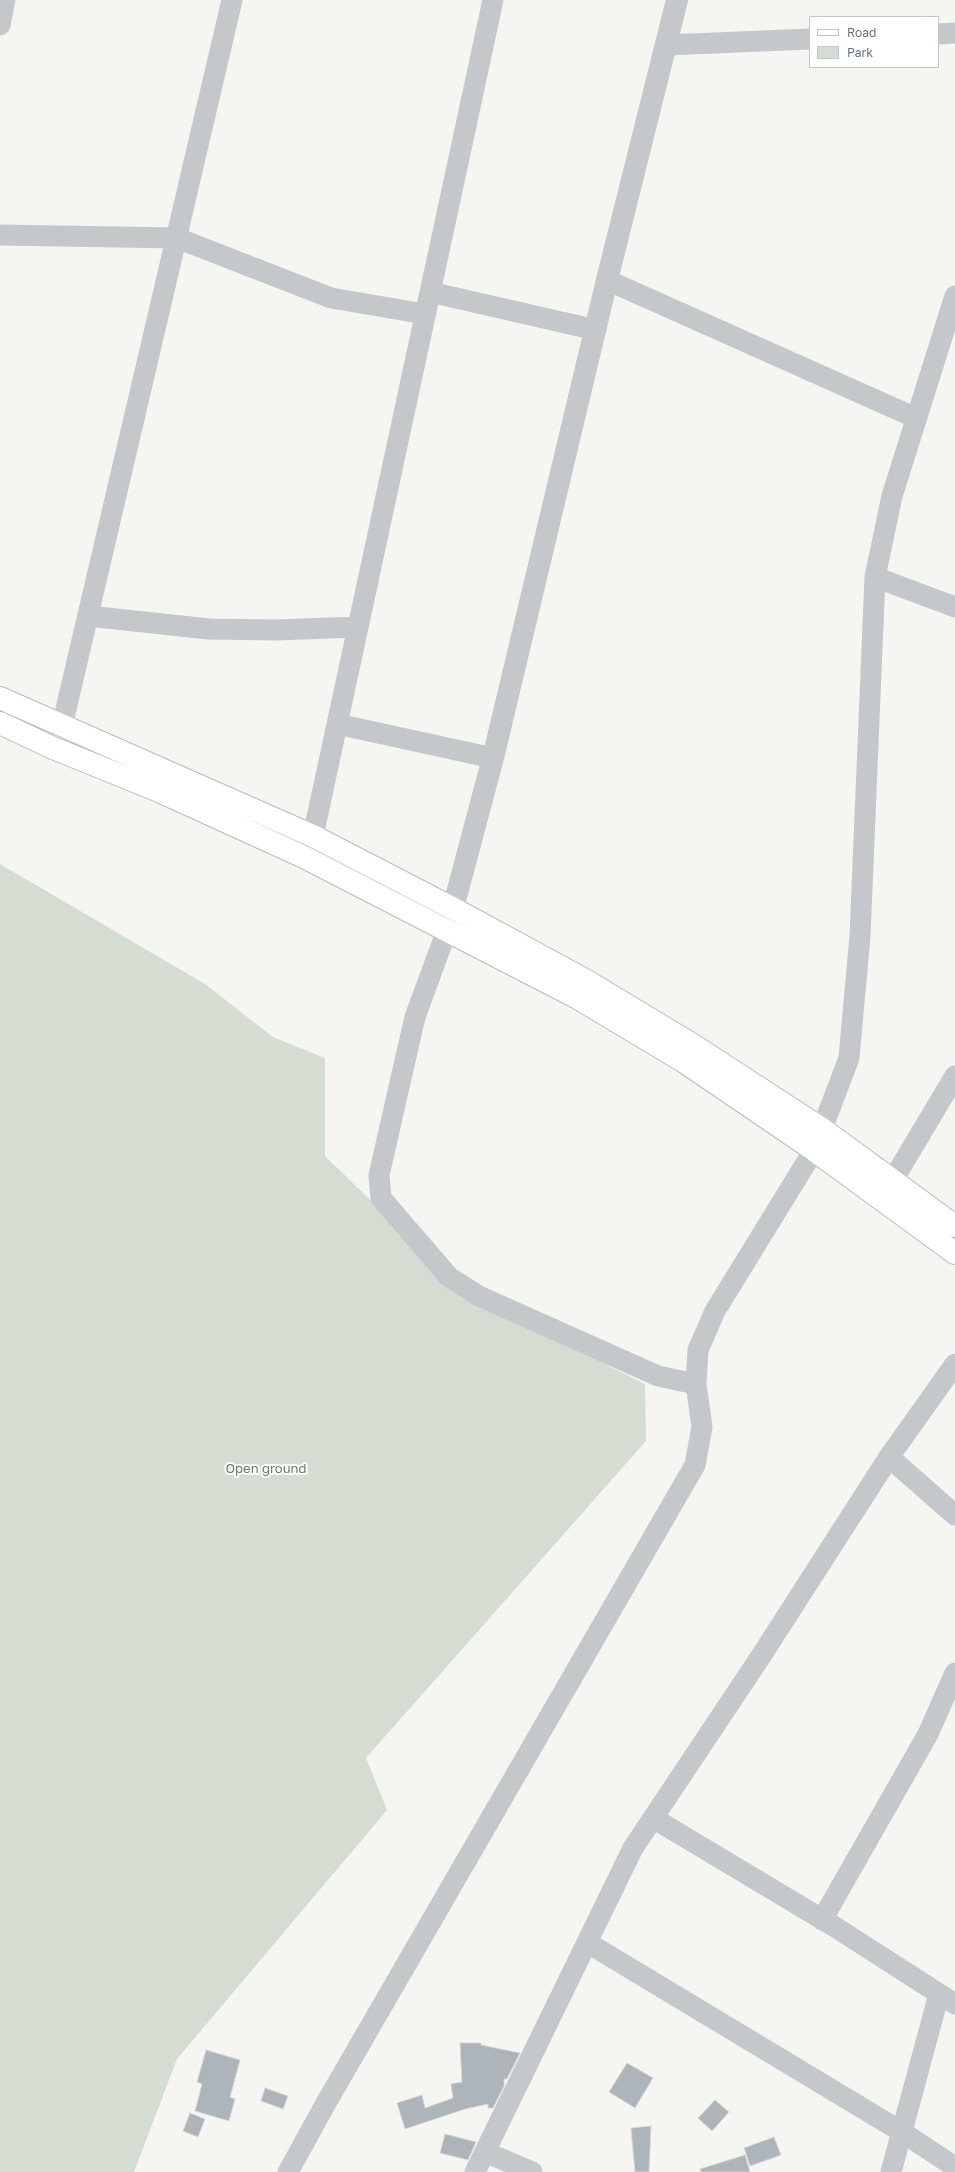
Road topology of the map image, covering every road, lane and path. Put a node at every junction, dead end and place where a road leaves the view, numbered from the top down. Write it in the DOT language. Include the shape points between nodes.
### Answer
graph roads {
  1 [pos="5,0"];
  2 [pos="232,0"];
  3 [pos="493,0"];
  4 [pos="677,0"];
  5 [pos="0,25"];
  6 [pos="955,33"];
  7 [pos="939,34"];
  8 [pos="809,39"];
  9 [pos="666,46"];
  10 [pos="0,235"];
  11 [pos="176,238"];
  12 [pos="607,280"];
  13 [pos="430,292"];
  14 [pos="955,296"];
  15 [pos="425,314"];
  16 [pos="596,330"];
  17 [pos="916,418"];
  18 [pos="875,577"];
  19 [pos="955,607"];
  20 [pos="88,616"];
  21 [pos="358,627"];
  22 [pos="0,698"];
  23 [pos="0,723"];
  24 [pos="337,724"];
  25 [pos="62,726"];
  26 [pos="493,758"];
  27 [pos="313,836"];
  28 [pos="454,908"];
  29 [pos="447,930"];
  30 [pos="955,1076"];
  31 [pos="822,1129"];
  32 [pos="814,1150"];
  33 [pos="894,1180"];
  34 [pos="882,1199"];
  35 [pos="955,1226"];
  36 [pos="955,1253"];
  37 [pos="955,1364"];
  38 [pos="696,1384"];
  39 [pos="889,1457"];
  40 [pos="955,1515"];
  41 [pos="955,1673"];
  42 [pos="653,1818"];
  43 [pos="822,1920"];
  44 [pos="588,1943"];
  45 [pos="947,1999"];
  46 [pos="902,2132"];
  47 [pos="485,2152"];
  48 [pos="955,2167"];
  49 [pos="288,2172"];
  50 [pos="476,2172"];
  51 [pos="532,2172"];
  52 [pos="891,2172"];
  1 -- 5 [label="street"];
  2 -- 11 [label="street"];
  3 -- 13 [label="street"];
  4 -- 9 [label="street"];
  6 -- 7 [label="street"];
  8 -- 9 [label="street"];
  9 -- 12 [label="street"];
  10 -- 11 [label="street"];
  11 -- 15 [label="street" via="331,298"];
  11 -- 20 [label="street"];
  12 -- 16 [label="street"];
  12 -- 17 [label="street"];
  13 -- 15 [label="street"];
  13 -- 16 [label="street"];
  14 -- 17 [label="street"];
  15 -- 21 [label="street"];
  16 -- 26 [label="street"];
  17 -- 18 [label="street" via="892,496"];
  18 -- 19 [label="street"];
  18 -- 31 [label="street" via="860,936 850,1050"];
  20 -- 21 [label="street" via="209,630"];
  20 -- 25 [label="street"];
  21 -- 24 [label="street"];
  22 -- 25 [label="main road"];
  23 -- 29 [label="main road" via="53,748 160,791 304,857"];
  24 -- 26 [label="street"];
  24 -- 27 [label="street"];
  25 -- 27 [label="main road"];
  26 -- 28 [label="street"];
  27 -- 28 [label="main road"];
  28 -- 29 [label="street"];
  28 -- 31 [label="main road" via="592,984 693,1045"];
  29 -- 32 [label="main road" via="576,997 683,1061"];
  29 -- 38 [label="street" via="413,1025 379,1176 381,1198 449,1277 479,1296 658,1376"];
  30 -- 33 [label="street"];
  31 -- 32 [label="street"];
  31 -- 33 [label="main road"];
  32 -- 34 [label="main road"];
  32 -- 38 [label="street" via="715,1311 698,1350"];
  33 -- 34 [label="street"];
  33 -- 35 [label="main road"];
  34 -- 36 [label="main road"];
  37 -- 39 [label="street"];
  38 -- 49 [label="street" via="702,1427 695,1465"];
  39 -- 40 [label="street"];
  39 -- 42 [label="street"];
  41 -- 43 [label="street" via="928,1734"];
  42 -- 43 [label="street"];
  42 -- 44 [label="street" via="633,1848"];
  43 -- 45 [label="street"];
  44 -- 46 [label="street"];
  44 -- 47 [label="street"];
  45 -- 46 [label="street"];
  46 -- 48 [label="street"];
  46 -- 52 [label="street"];
  47 -- 50 [label="street"];
  47 -- 51 [label="street"];
}
